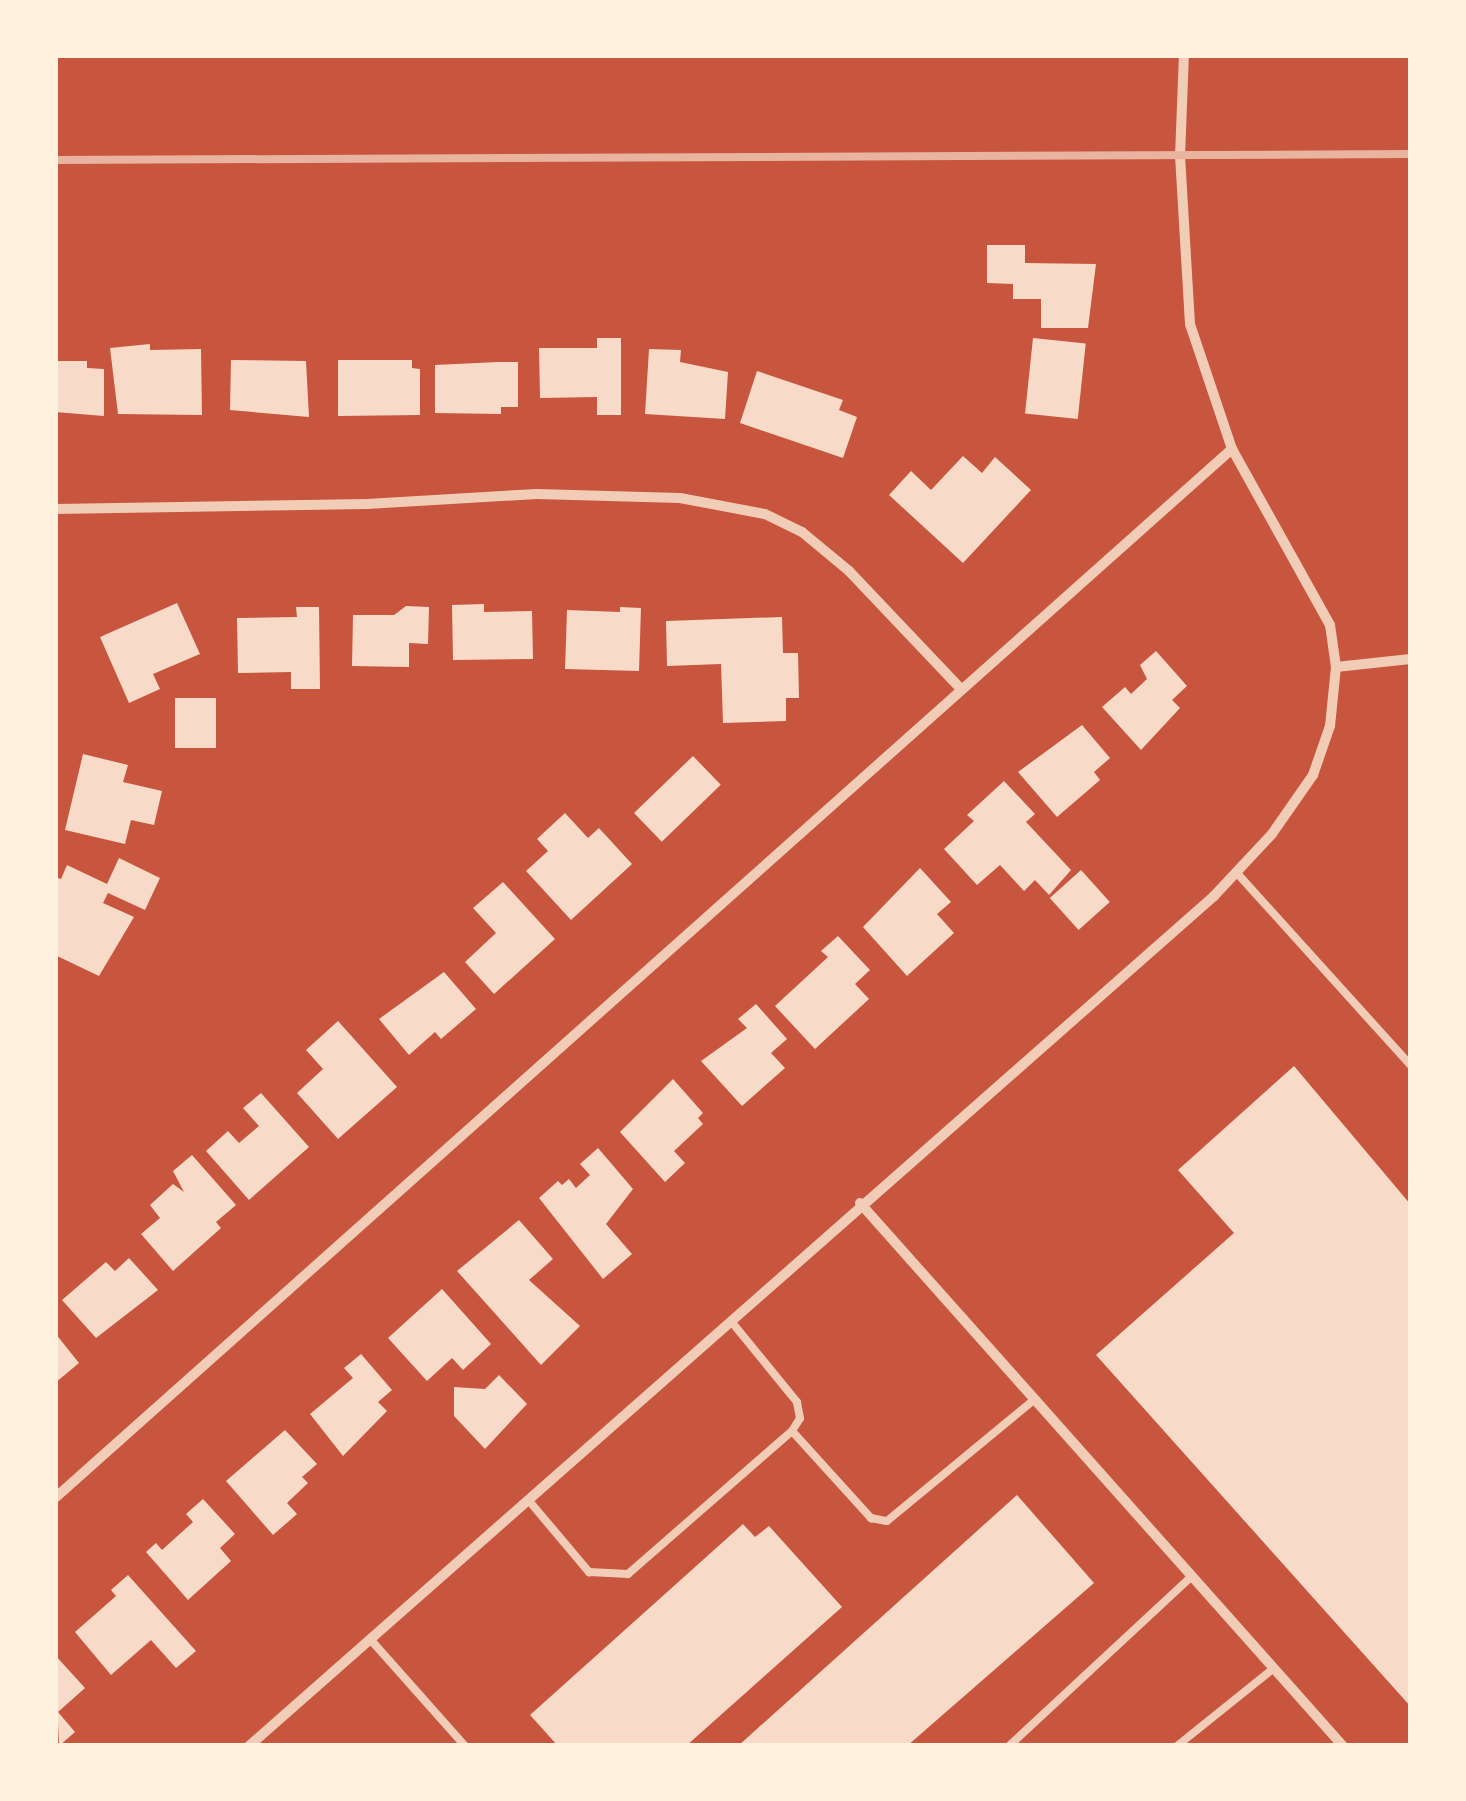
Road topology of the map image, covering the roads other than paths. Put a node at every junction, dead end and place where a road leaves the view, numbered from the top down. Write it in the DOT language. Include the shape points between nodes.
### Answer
graph roads {
  1 [pos="1184,55"];
  2 [pos="1232,449"];
  3 [pos="55,509"];
  4 [pos="1411,659"];
  5 [pos="1336,667"];
  6 [pos="961,688"];
  7 [pos="1236,872"];
  8 [pos="1411,1066"];
  9 [pos="860,1203"];
  10 [pos="731,1321"];
  11 [pos="1035,1399"];
  12 [pos="792,1432"];
  13 [pos="55,1498"];
  14 [pos="530,1502"];
  15 [pos="1192,1576"];
  16 [pos="370,1639"];
  17 [pos="1274,1668"];
  18 [pos="249,1746"];
  19 [pos="465,1746"];
  20 [pos="1009,1746"];
  21 [pos="1177,1746"];
  22 [pos="1343,1746"];
  1 -- 2 [label="street" via="1180,157 1190,324"];
  2 -- 5 [label="street" via="1330,625"];
  2 -- 6 [label="street"];
  3 -- 6 [label="street" via="537,494 680,498 765,514 802,532 849,571"];
  4 -- 5 [label="street"];
  5 -- 7 [label="street" via="1330,726 1313,775"];
  6 -- 13 [label="street"];
  7 -- 8 [label="lane"];
  7 -- 9 [label="street"];
  9 -- 10 [label="street"];
  9 -- 11 [label="street"];
  10 -- 12 [label="lane" via="797,1402 800,1418"];
  10 -- 14 [label="street"];
  11 -- 12 [label="lane" via="887,1520 871,1518"];
  11 -- 15 [label="street"];
  12 -- 14 [label="lane" via="628,1574 589,1572"];
  14 -- 16 [label="street"];
  15 -- 17 [label="street"];
  15 -- 20 [label="lane"];
  16 -- 18 [label="street"];
  16 -- 19 [label="lane"];
  17 -- 21 [label="lane"];
  17 -- 22 [label="street"];
}
